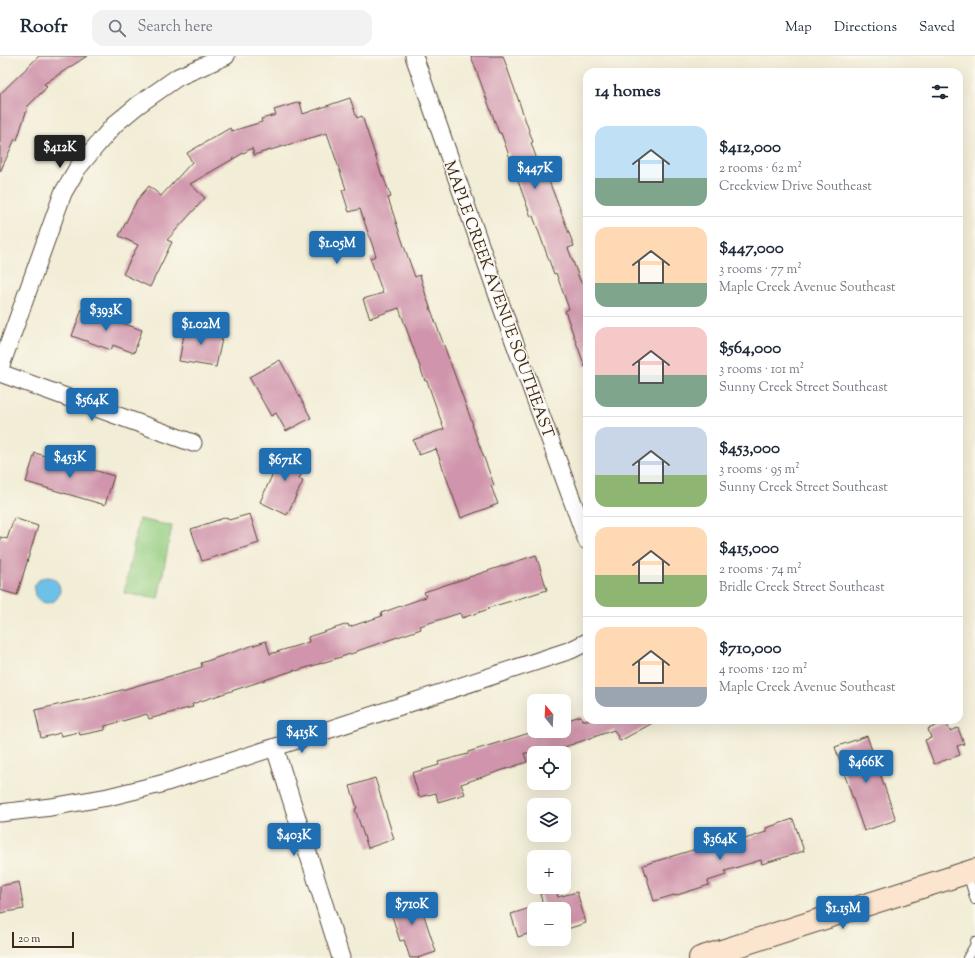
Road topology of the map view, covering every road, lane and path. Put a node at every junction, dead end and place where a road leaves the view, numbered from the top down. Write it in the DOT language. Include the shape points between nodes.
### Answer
graph roads {
  1 [pos="226,56"];
  2 [pos="414,56"];
  3 [pos="0,368"];
  4 [pos="0,373"];
  5 [pos="193,443"];
  6 [pos="583,530"];
  7 [pos="583,644"];
  8 [pos="275,748"];
  9 [pos="0,813"];
  10 [pos="971,871"];
  11 [pos="975,900"];
  12 [pos="975,941"];
  13 [pos="341,958"];
  14 [pos="700,958"];
  15 [pos="967,958"];
  1 -- 3 [label="street" via="178,77 138,105 115,124 77,169 63,193"];
  2 -- 6 [label="street, MAPLE CREEK AVENUE SOUTHEAST"];
  4 -- 5 [label="street"];
  7 -- 8 [label="street"];
  8 -- 9 [label="street" via="161,784 51,807"];
  8 -- 13 [label="street"];
  10 -- 11 [label="lane"];
  10 -- 14 [label="main road"];
  12 -- 15 [label="lane"];
}
